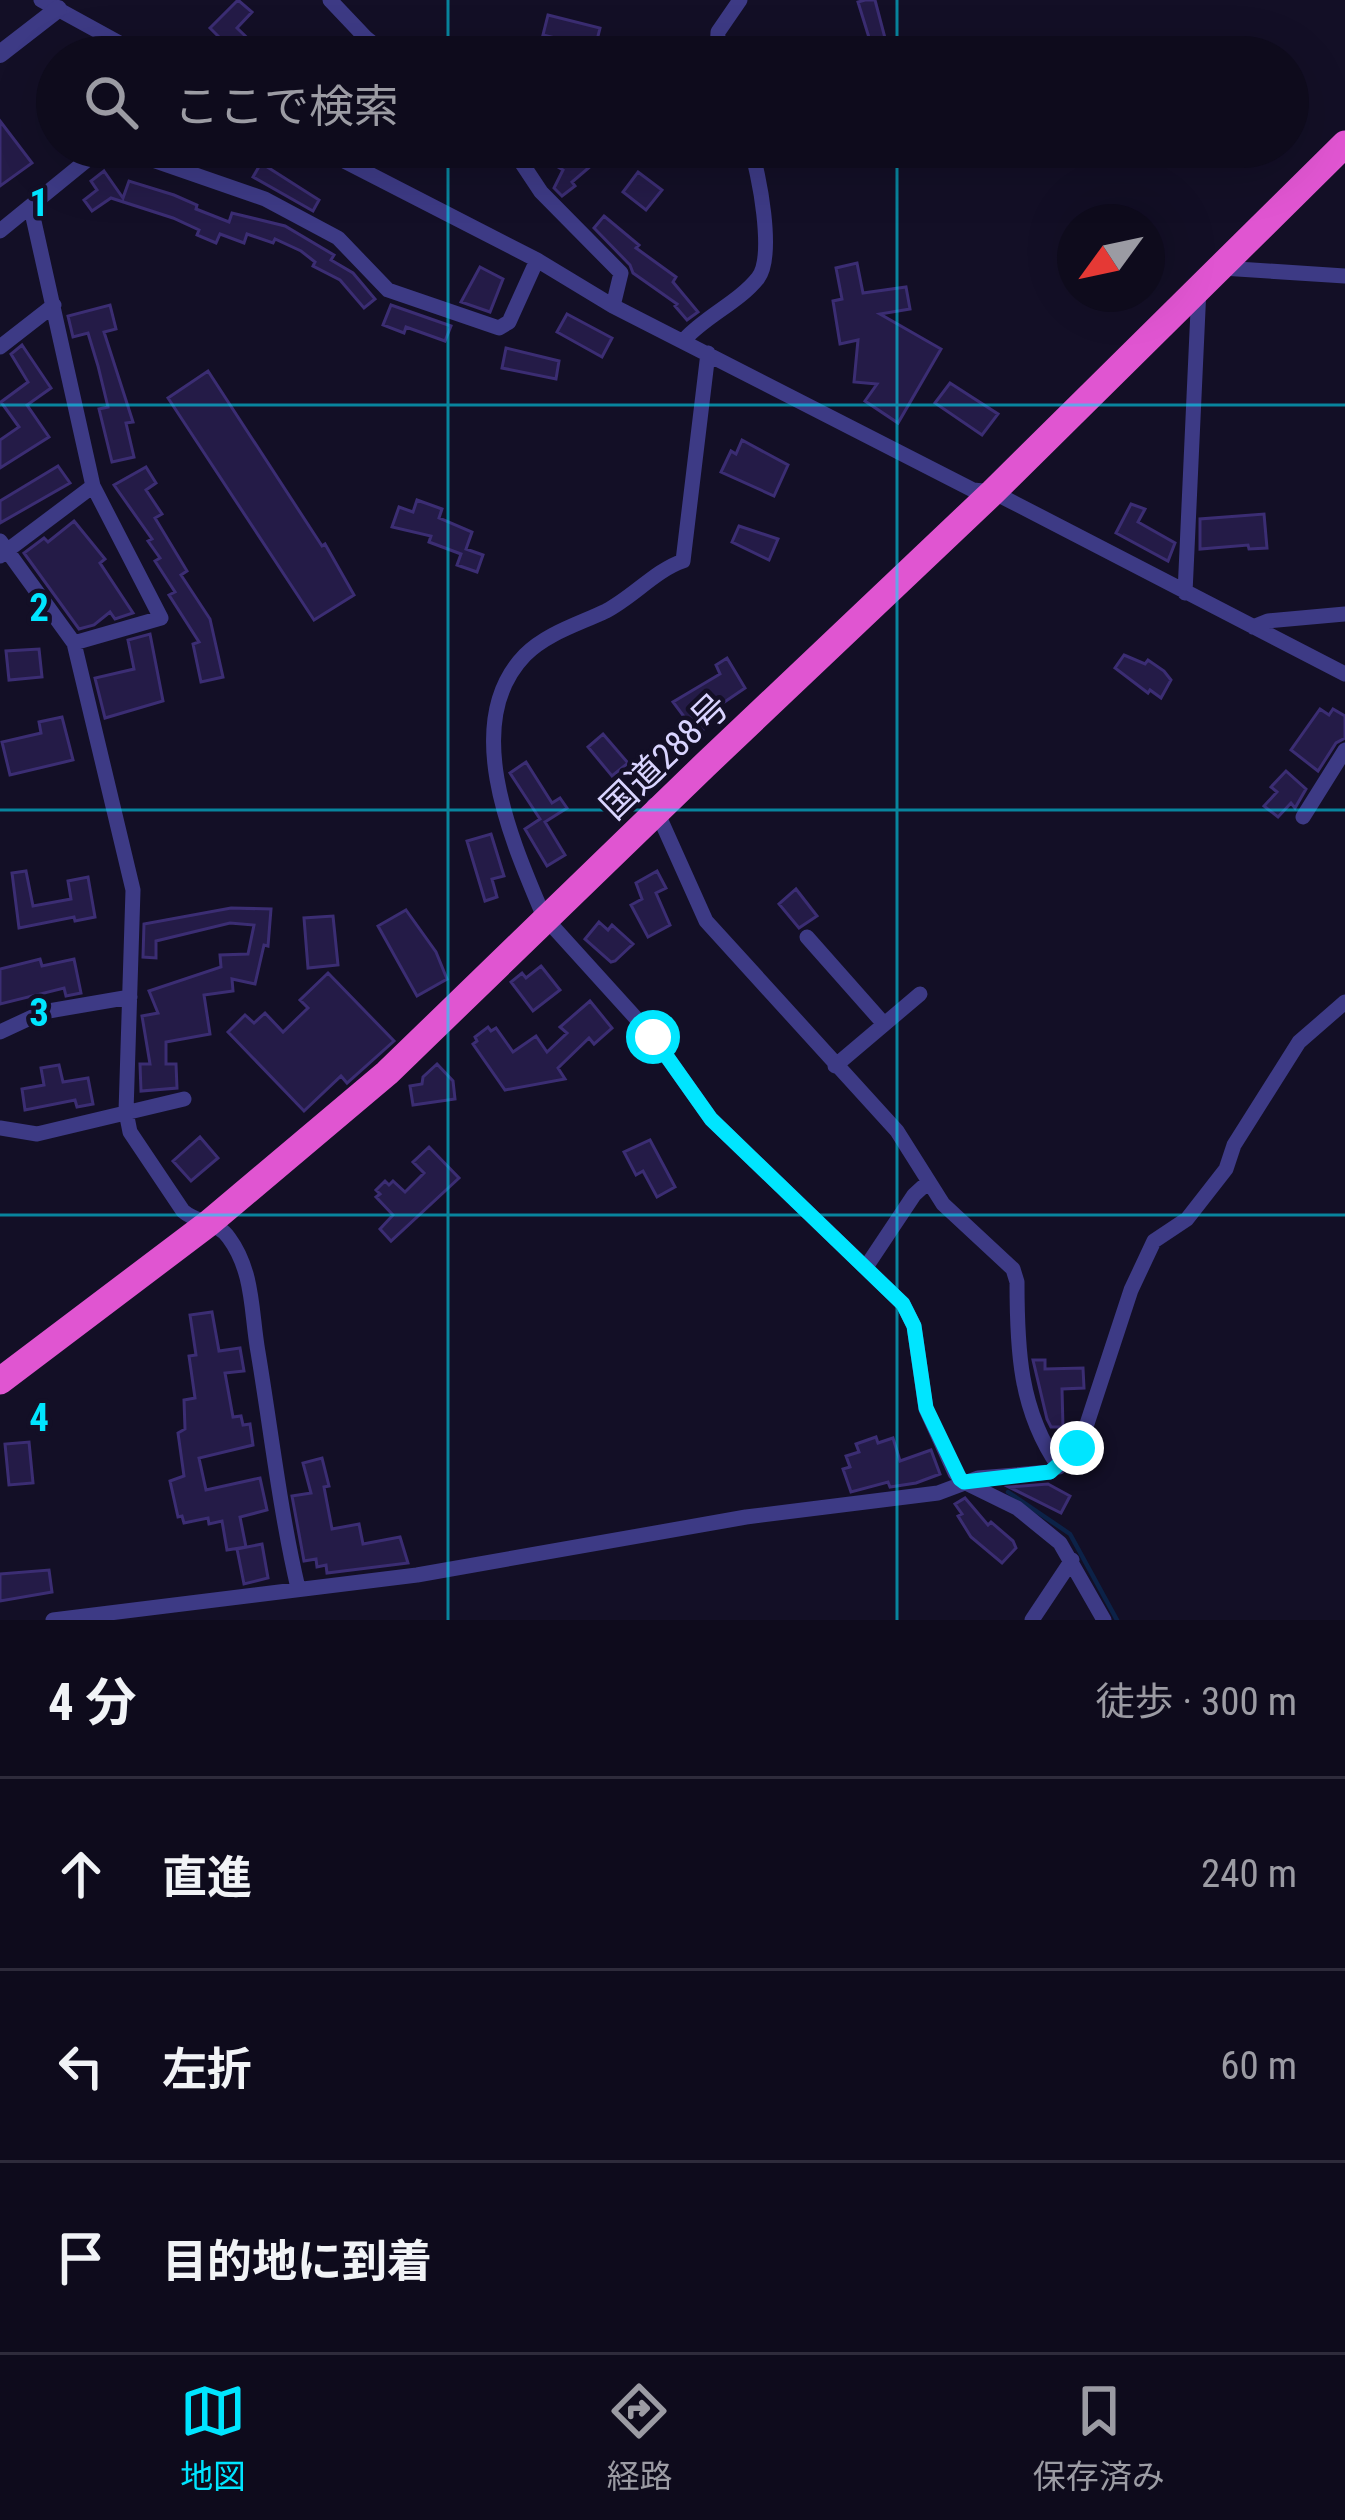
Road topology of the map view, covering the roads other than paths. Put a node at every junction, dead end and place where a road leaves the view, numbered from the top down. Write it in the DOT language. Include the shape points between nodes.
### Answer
graph roads {
  1 [pos="330,0"];
  2 [pos="740,0"];
  3 [pos="50,5"];
  4 [pos="107,36"];
  5 [pos="364,36"];
  6 [pos="718,36"];
  7 [pos="0,54"];
  8 [pos="1345,132"];
  9 [pos="1345,144"];
  10 [pos="1309,167"];
  11 [pos="79,168"];
  12 [pos="169,168"];
  13 [pos="358,168"];
  14 [pos="525,168"];
  15 [pos="755,168"];
  16 [pos="1308,168"];
  17 [pos="32,208"];
  18 [pos="0,231"];
  19 [pos="537,260"];
  20 [pos="1209,276"];
  21 [pos="1345,276"];
  22 [pos="54,304"];
  23 [pos="613,305"];
  24 [pos="686,339"];
  25 [pos="0,347"];
  26 [pos="708,353"];
  27 [pos="93,486"];
  28 [pos="983,491"];
  29 [pos="3,549"];
  30 [pos="1185,593"];
  31 [pos="1345,614"];
  32 [pos="1253,627"];
  33 [pos="74,643"];
  34 [pos="1345,674"];
  35 [pos="1345,750"];
  36 [pos="656,808"];
  37 [pos="1304,817"];
  38 [pos="544,915"];
  39 [pos="807,938"];
  40 [pos="920,994"];
  41 [pos="130,997"];
  42 [pos="1345,1002"];
  43 [pos="884,1024"];
  44 [pos="0,1032"];
  45 [pos="836,1066"];
  46 [pos="184,1099"];
  47 [pos="126,1112"];
  48 [pos="0,1128"];
  49 [pos="927,1184"];
  50 [pos="202,1221"];
  51 [pos="866,1267"];
  52 [pos="0,1365"];
  53 [pos="0,1381"];
  54 [pos="1059,1467"];
  55 [pos="964,1482"];
  56 [pos="1072,1560"];
  57 [pos="298,1588"];
  58 [pos="53,1620"];
  59 [pos="1032,1620"];
  60 [pos="1104,1620"];
  1 -- 5 [label="street"];
  2 -- 6 [label="street"];
  3 -- 4 [label="street"];
  3 -- 7 [label="street"];
  8 -- 10 [label="highway, 国道288号"];
  9 -- 20 [label="highway, 国道288号"];
  11 -- 17 [label="street"];
  12 -- 19 [label="street" via="265,199 338,238 388,290 499,328"];
  13 -- 19 [label="street"];
  14 -- 23 [label="street" via="621,273"];
  15 -- 24 [label="street" via="764,268"];
  16 -- 28 [label="highway, 国道288号"];
  17 -- 18 [label="street"];
  17 -- 22 [label="street"];
  19 -- 23 [label="street"];
  20 -- 21 [label="street"];
  20 -- 28 [label="highway, 国道288号"];
  20 -- 30 [label="street"];
  22 -- 25 [label="street"];
  22 -- 27 [label="street"];
  23 -- 24 [label="street"];
  24 -- 26 [label="street"];
  26 -- 28 [label="street"];
  26 -- 38 [label="street" via="683,561 530,651 505,688 494,745 499,795"];
  27 -- 29 [label="street"];
  27 -- 33 [label="street" via="161,618"];
  28 -- 30 [label="street"];
  28 -- 36 [label="highway, 国道288号"];
  29 -- 33 [label="street"];
  30 -- 32 [label="street"];
  31 -- 32 [label="street"];
  32 -- 34 [label="street"];
  33 -- 41 [label="street" via="133,890"];
  35 -- 37 [label="street"];
  36 -- 38 [label="highway, 国道288号"];
  36 -- 45 [label="street" via="701,915"];
  38 -- 50 [label="highway, 国道288号" via="387,1073"];
  38 -- 51 [label="street" via="653,1037 711,1119"];
  39 -- 43 [label="street"];
  40 -- 43 [label="street"];
  41 -- 44 [label="street" via="43,1012"];
  41 -- 47 [label="street"];
  42 -- 54 [label="street" via="1299,1042 1226,1169 1187,1219 1154,1241 1082,1439"];
  43 -- 45 [label="street"];
  45 -- 49 [label="street" via="897,1131"];
  46 -- 47 [label="street"];
  47 -- 48 [label="street" via="37,1134"];
  47 -- 50 [label="street" via="146,1160 183,1211"];
  49 -- 51 [label="street"];
  49 -- 54 [label="street" via="1016,1275 1019,1372"];
  50 -- 52 [label="highway, 国道288号"];
  50 -- 53 [label="highway, 国道288号"];
  50 -- 57 [label="street" via="226,1232 251,1288"];
  51 -- 55 [label="street" via="909,1312 926,1408"];
  54 -- 55 [label="street"];
  55 -- 56 [label="street" via="1017,1508"];
  55 -- 57 [label="street" via="938,1493"];
  56 -- 59 [label="street"];
  56 -- 60 [label="street"];
  57 -- 58 [label="street"];
}
